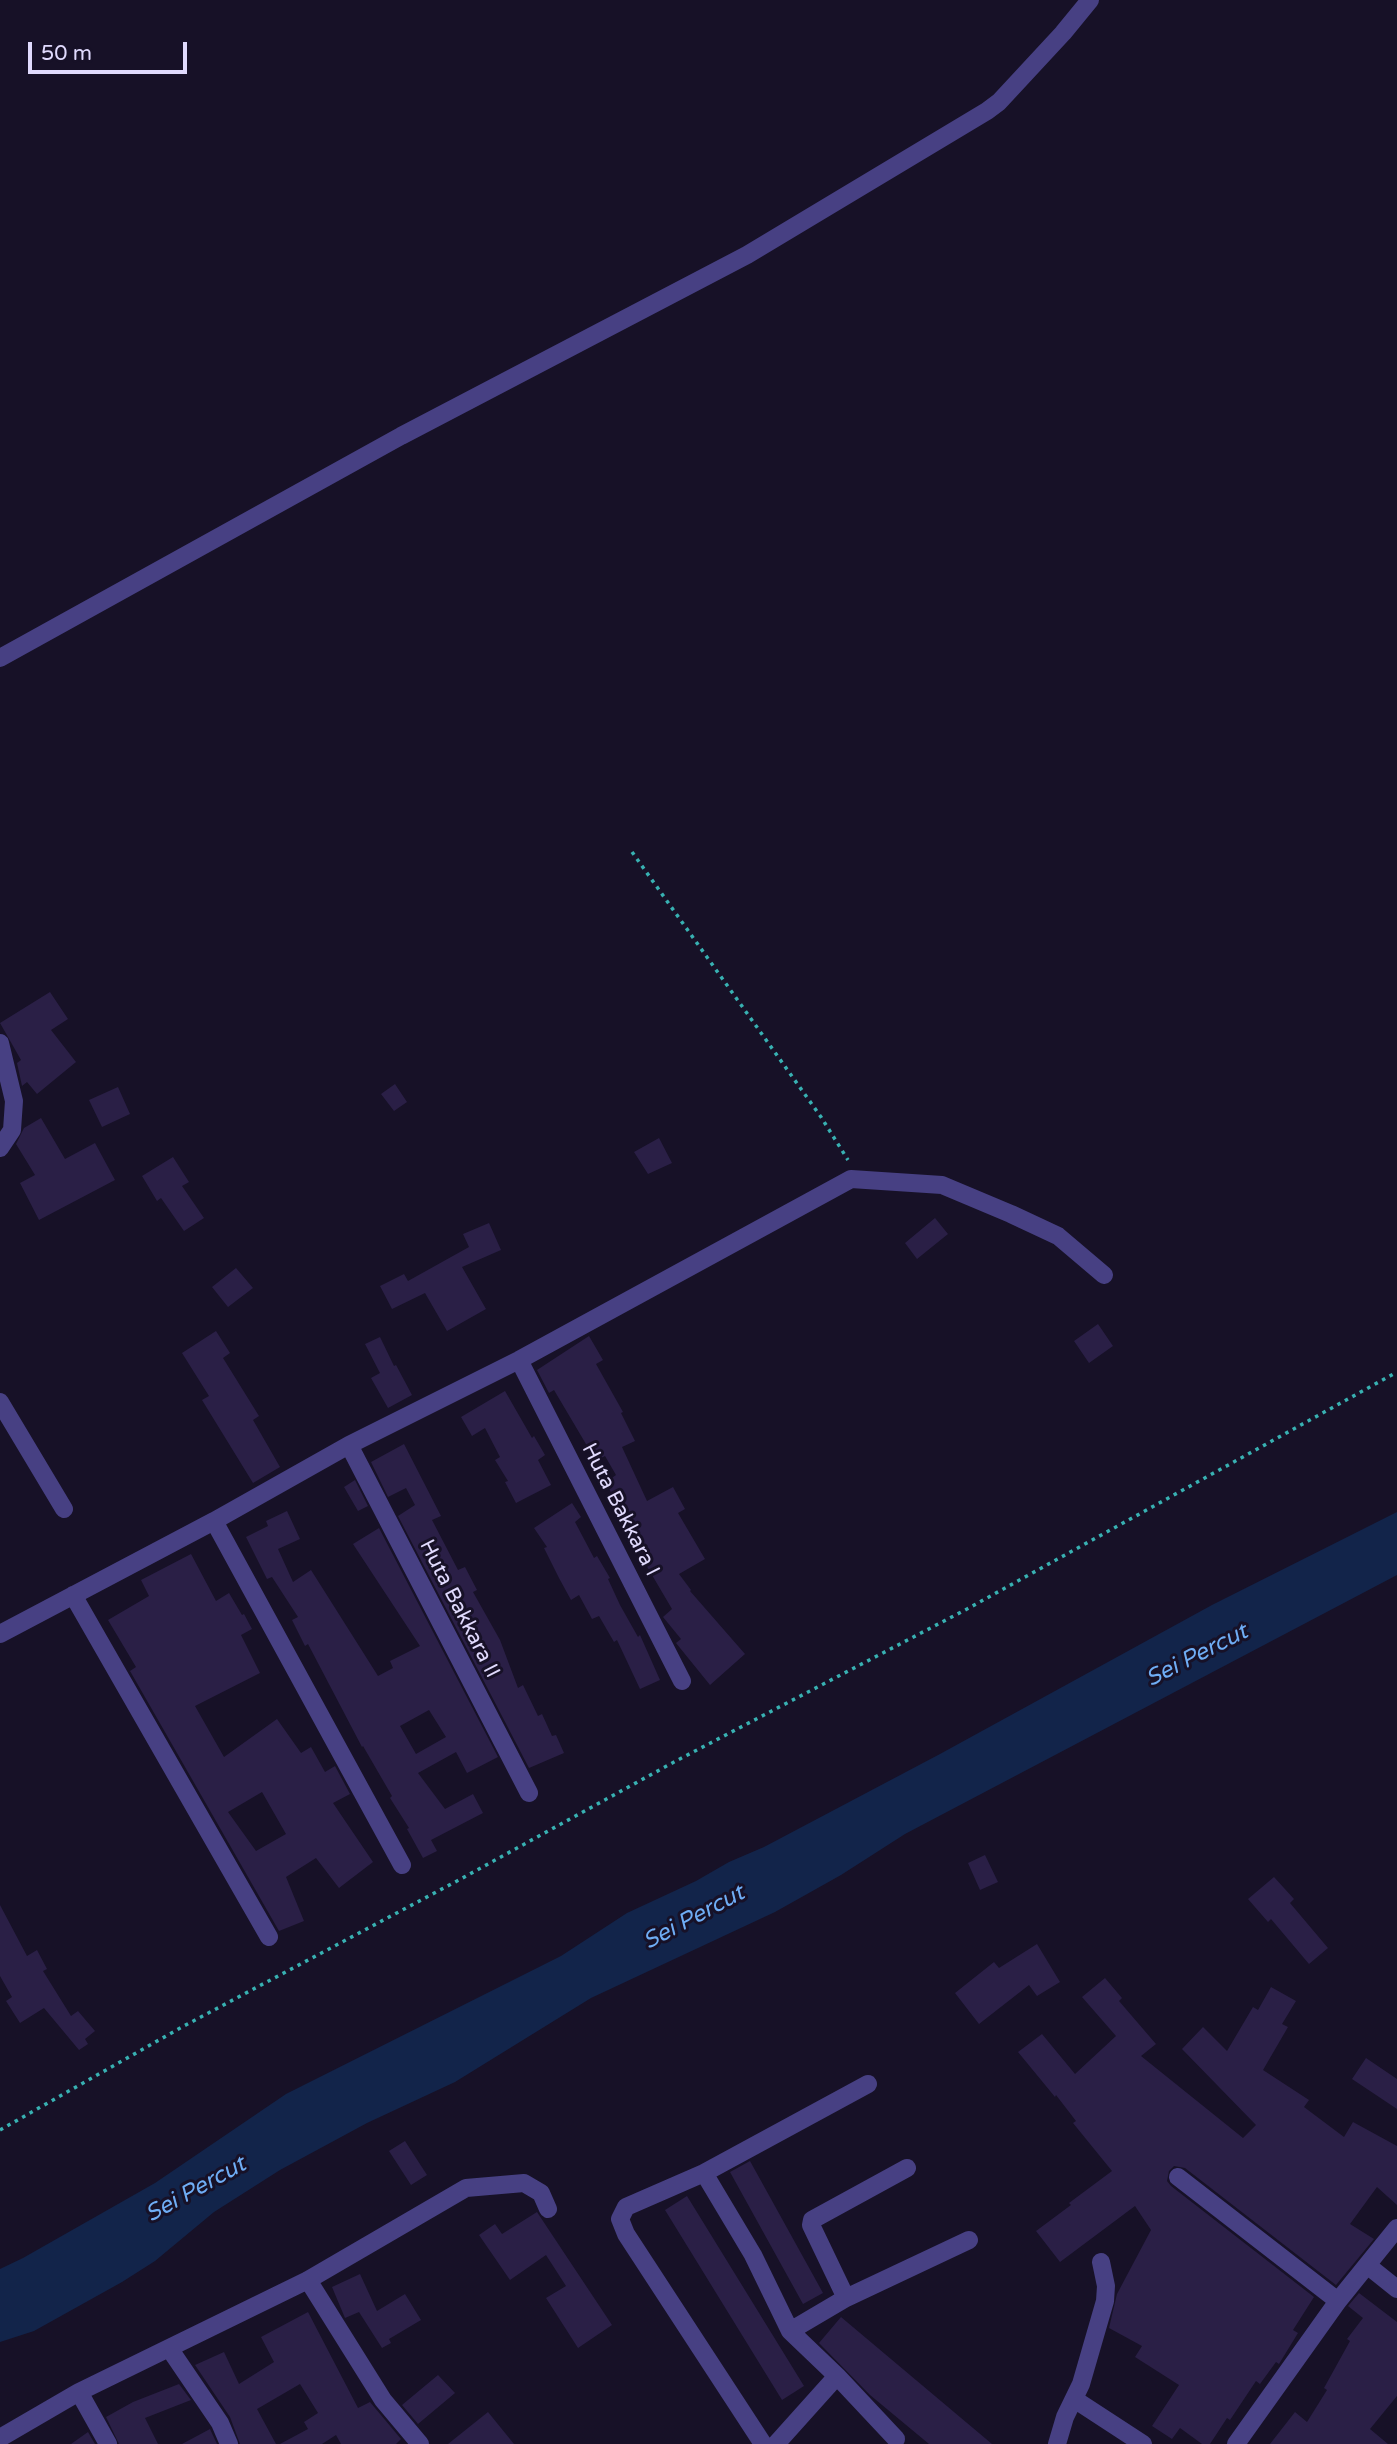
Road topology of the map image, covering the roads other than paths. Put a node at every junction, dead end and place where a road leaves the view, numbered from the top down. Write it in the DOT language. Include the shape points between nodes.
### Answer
graph roads {
  1 [pos="1090,0"];
  2 [pos="0,657"];
  3 [pos="0,1043"];
  4 [pos="0,1148"];
  5 [pos="1104,1275"];
  6 [pos="519,1360"];
  7 [pos="0,1402"];
  8 [pos="349,1445"];
  9 [pos="64,1509"];
  10 [pos="214,1521"];
  11 [pos="73,1595"];
  12 [pos="0,1634"];
  13 [pos="682,1681"];
  14 [pos="529,1793"];
  15 [pos="401,1864"];
  16 [pos="269,1937"];
  17 [pos="868,2084"];
  18 [pos="907,2168"];
  19 [pos="704,2173"];
  20 [pos="1178,2177"];
  21 [pos="548,2209"];
  22 [pos="1397,2228"];
  23 [pos="969,2240"];
  24 [pos="1101,2262"];
  25 [pos="1367,2265"];
  26 [pos="308,2280"];
  27 [pos="1397,2289"];
  28 [pos="846,2298"];
  29 [pos="1338,2301"];
  30 [pos="790,2330"];
  31 [pos="169,2348"];
  32 [pos="837,2376"];
  33 [pos="79,2392"];
  34 [pos="1074,2399"];
  35 [pos="0,2438"];
  36 [pos="897,2442"];
  37 [pos="108,2444"];
  38 [pos="229,2444"];
  39 [pos="420,2444"];
  40 [pos="763,2444"];
  41 [pos="776,2444"];
  42 [pos="1057,2444"];
  43 [pos="1143,2444"];
  44 [pos="1236,2444"];
  1 -- 2 [label="street" via="987,111 747,255 401,436"];
  3 -- 4 [label="street" via="14,1101 12,1130"];
  5 -- 6 [label="street" via="1058,1236 942,1185 851,1179"];
  6 -- 8 [label="street"];
  6 -- 13 [label="street, Huta Bakkara I"];
  7 -- 9 [label="street"];
  8 -- 10 [label="street"];
  8 -- 14 [label="street, Huta Bakkara II"];
  10 -- 11 [label="street"];
  10 -- 15 [label="street"];
  11 -- 12 [label="street"];
  11 -- 16 [label="street"];
  17 -- 19 [label="street"];
  18 -- 28 [label="street" via="812,2220"];
  19 -- 30 [label="street" via="753,2255"];
  19 -- 40 [label="street" via="626,2207 620,2219"];
  20 -- 29 [label="street"];
  21 -- 26 [label="street" via="541,2193 524,2183 466,2188"];
  22 -- 25 [label="street"];
  23 -- 28 [label="street"];
  24 -- 34 [label="street" via="1105,2301"];
  25 -- 27 [label="street"];
  25 -- 29 [label="street"];
  26 -- 31 [label="street"];
  26 -- 39 [label="street" via="383,2400"];
  28 -- 30 [label="street"];
  29 -- 44 [label="street"];
  30 -- 32 [label="street"];
  31 -- 33 [label="street"];
  31 -- 38 [label="street"];
  32 -- 36 [label="street"];
  32 -- 41 [label="street"];
  33 -- 35 [label="street"];
  33 -- 37 [label="street"];
  34 -- 42 [label="street"];
  34 -- 43 [label="street"];
}
